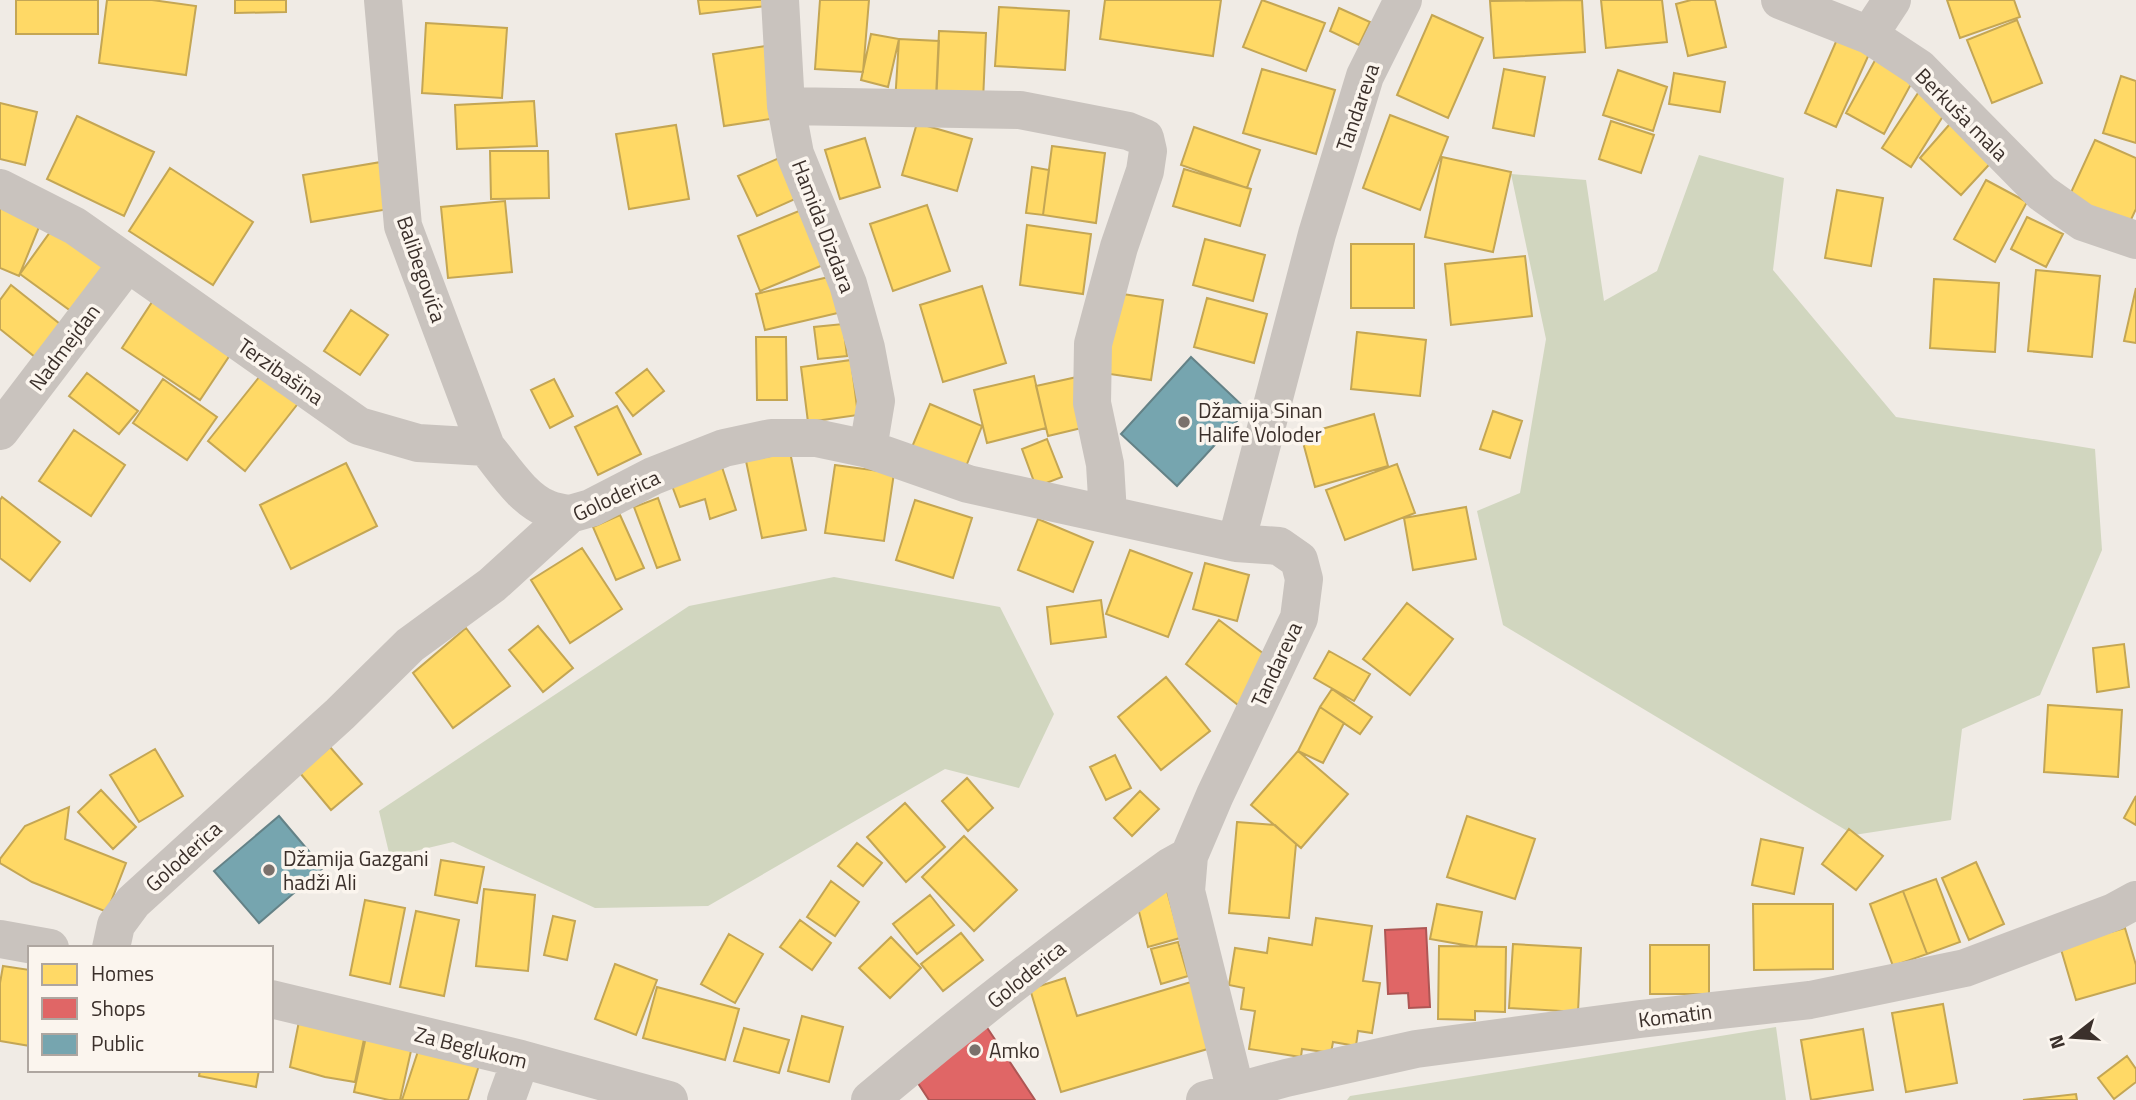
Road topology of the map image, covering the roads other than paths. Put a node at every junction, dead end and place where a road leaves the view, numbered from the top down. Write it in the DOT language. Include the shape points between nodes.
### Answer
graph roads {
  1 [pos="383,0"];
  2 [pos="780,0"];
  3 [pos="1403,0"];
  4 [pos="1780,0"];
  5 [pos="1892,0"];
  6 [pos="1869,35"];
  7 [pos="786,106"];
  8 [pos="0,188"];
  9 [pos="2136,240"];
  10 [pos="127,264"];
  11 [pos="0,431"];
  12 [pos="485,447"];
  13 [pos="868,449"];
  14 [pos="570,514"];
  15 [pos="1108,514"];
  16 [pos="1236,543"];
  17 [pos="1189,856"];
  18 [pos="2136,900"];
  19 [pos="1,938"];
  20 [pos="40,946"];
  21 [pos="111,946"];
  22 [pos="273,999"];
  23 [pos="521,1059"];
  24 [pos="1294,1089"];
  25 [pos="1220,1096"];
  26 [pos="506,1100"];
  27 [pos="669,1100"];
  28 [pos="870,1100"];
  1 -- 12 [label="street, Balibegovića" via="403,226"];
  2 -- 7 [label="street, Hamida Dizdara"];
  3 -- 16 [label="street, Tandareva" via="1365,76 1317,234"];
  4 -- 6 [label="street, Berkuša mala"];
  5 -- 6 [label="street"];
  6 -- 9 [label="street, Berkuša mala" via="1919,68 2042,193 2083,222"];
  7 -- 13 [label="street, Hamida Dizdara" via="795,154 848,284 866,348 876,401"];
  7 -- 15 [label="street" via="1020,110 1145,138 1145,171 1093,344 1092,403 1105,464"];
  8 -- 10 [label="street, Terzibašina" via="75,226"];
  10 -- 11 [label="street, Nadmejdan"];
  10 -- 12 [label="street, Terzibašina" via="359,426 418,443"];
  12 -- 14 [label="street" via="531,498 547,509"];
  13 -- 14 [label="street, Goloderica" via="816,438 771,438 724,448"];
  13 -- 15 [label="street, Goloderica" via="968,484"];
  14 -- 21 [label="street, Goloderica" via="492,585 410,645 133,902 116,925"];
  15 -- 16 [label="street, Goloderica"];
  16 -- 17 [label="street, Tandareva" via="1279,546 1299,560 1304,579 1299,618"];
  17 -- 25 [label="street, Tandareva" via="1186,891"];
  17 -- 28 [label="street, Goloderica" via="1050,954"];
  18 -- 24 [label="street, Komatin" via="1965,968 1810,1000 1416,1049"];
  19 -- 20 [label="street"];
  22 -- 23 [label="street, Za Beglukom"];
  23 -- 26 [label="street"];
  23 -- 27 [label="street, Za Beglukom"];
  24 -- 25 [label="street, Komatin"];
}
